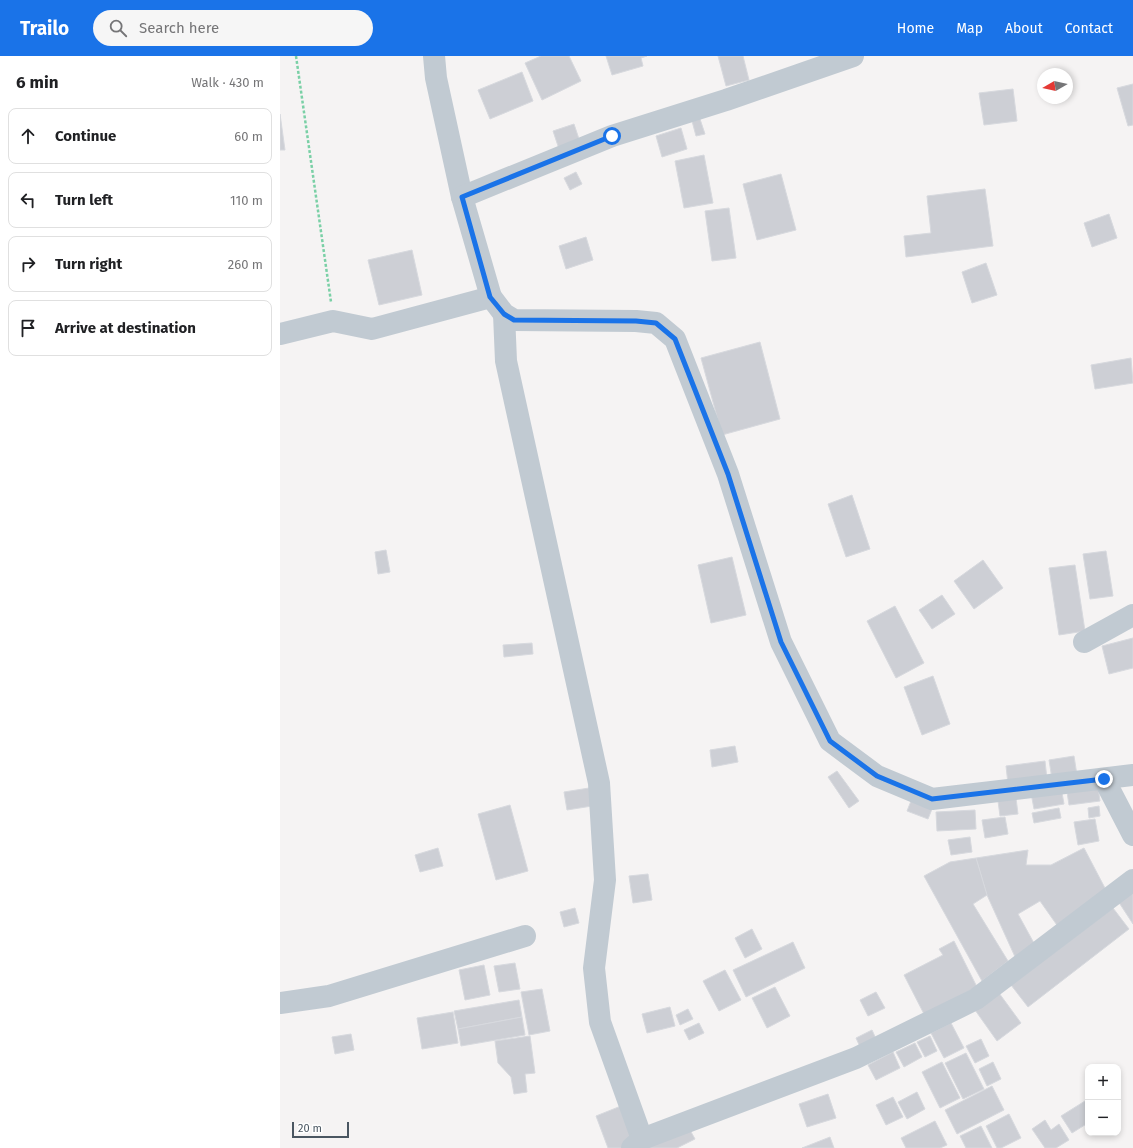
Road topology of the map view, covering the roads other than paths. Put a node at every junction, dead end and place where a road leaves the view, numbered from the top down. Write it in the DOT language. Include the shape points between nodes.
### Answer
graph roads {
  1 [pos="434,56"];
  2 [pos="853,56"];
  3 [pos="462,197"];
  4 [pos="490,297"];
  5 [pos="504,314"];
  6 [pos="280,334"];
  7 [pos="1133,615"];
  8 [pos="1084,642"];
  9 [pos="1133,775"];
  10 [pos="1104,779"];
  11 [pos="1133,835"];
  12 [pos="1133,880"];
  13 [pos="525,936"];
  14 [pos="280,1003"];
  15 [pos="637,1143"];
  1 -- 3 [label="street" via="436,78"];
  2 -- 3 [label="street" via="612,136"];
  3 -- 4 [label="street"];
  4 -- 5 [label="street"];
  4 -- 6 [label="street" via="372,330 333,320"];
  5 -- 10 [label="street" via="514,320 656,323 675,339 728,474 781,642 830,741 877,776 932,799"];
  5 -- 15 [label="street" via="506,361 599,783 605,880 594,968 600,1022"];
  7 -- 8 [label="street"];
  9 -- 10 [label="street"];
  10 -- 11 [label="street"];
  12 -- 15 [label="street" via="976,999 856,1058"];
  13 -- 14 [label="street" via="329,996"];
}
